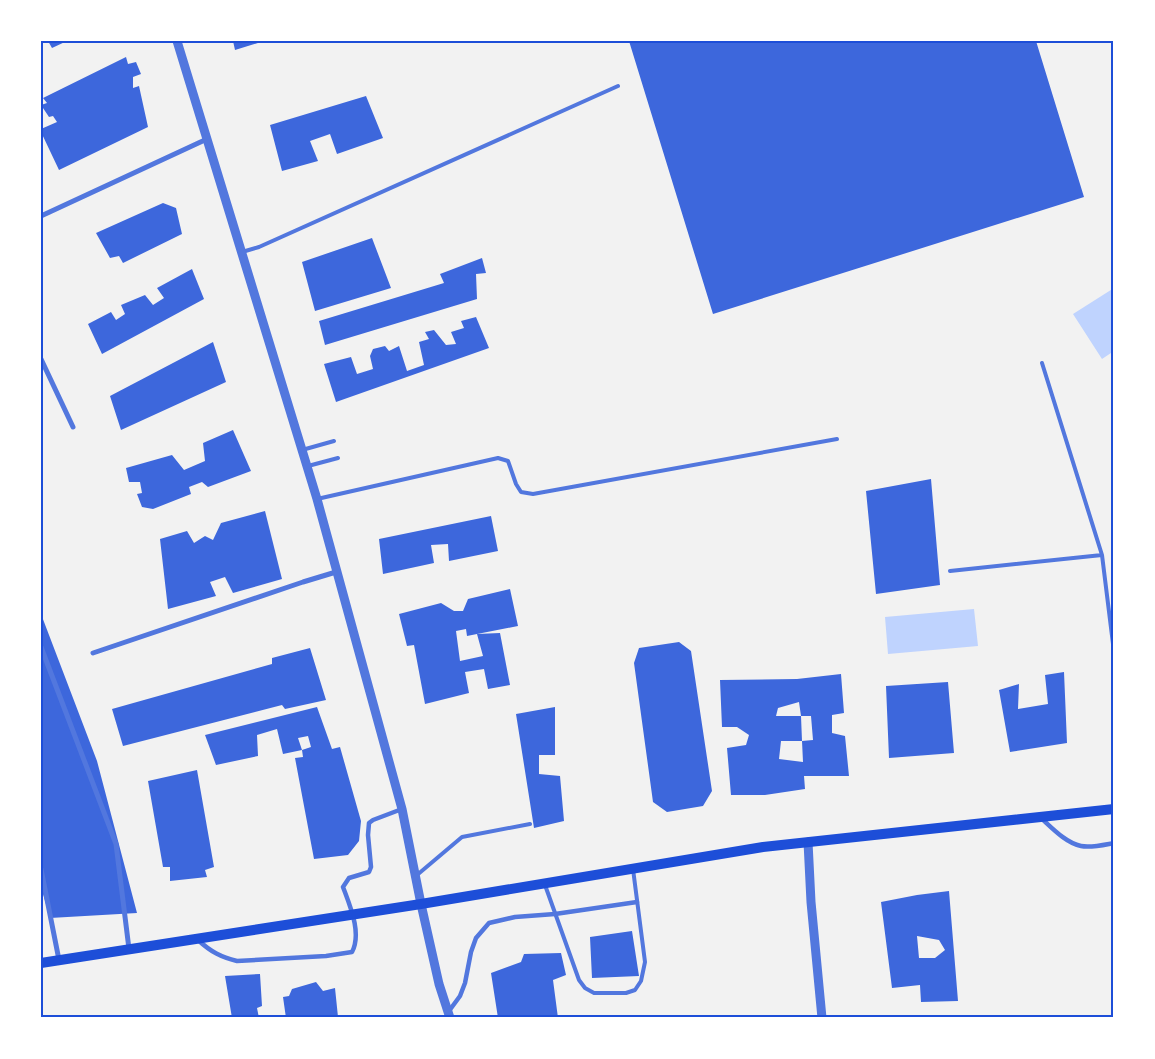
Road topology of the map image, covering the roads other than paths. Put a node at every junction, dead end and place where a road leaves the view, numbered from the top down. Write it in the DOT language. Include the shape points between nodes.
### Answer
graph roads {
  1 [pos="177,41"];
  2 [pos="618,86"];
  3 [pos="207,139"];
  4 [pos="41,216"];
  5 [pos="242,252"];
  6 [pos="41,359"];
  7 [pos="1042,363"];
  8 [pos="73,427"];
  9 [pos="837,439"];
  10 [pos="334,442"];
  11 [pos="302,450"];
  12 [pos="338,458"];
  13 [pos="307,466"];
  14 [pos="317,499"];
  15 [pos="1102,555"];
  16 [pos="950,571"];
  17 [pos="336,572"];
  18 [pos="41,647"];
  19 [pos="1114,652"];
  20 [pos="94,653"];
  21 [pos="402,809"];
  22 [pos="1114,809"];
  23 [pos="1040,818"];
  24 [pos="530,824"];
  25 [pos="808,842"];
  26 [pos="1114,843"];
  27 [pos="41,869"];
  28 [pos="633,869"];
  29 [pos="416,877"];
  30 [pos="544,883"];
  31 [pos="637,902"];
  32 [pos="421,904"];
  33 [pos="353,914"];
  34 [pos="555,914"];
  35 [pos="197,940"];
  36 [pos="129,950"];
  37 [pos="59,960"];
  38 [pos="41,963"];
  39 [pos="449,1015"];
  40 [pos="822,1018"];
  1 -- 3 [label="street"];
  2 -- 5 [label="lane"];
  3 -- 4 [label="street"];
  3 -- 5 [label="street"];
  5 -- 11 [label="street"];
  6 -- 8 [label="street"];
  7 -- 15 [label="lane"];
  9 -- 14 [label="lane" via="533,494 521,492 508,462 498,458"];
  10 -- 11 [label="lane"];
  11 -- 13 [label="street"];
  12 -- 13 [label="lane"];
  13 -- 14 [label="street"];
  14 -- 17 [label="street"];
  15 -- 16 [label="lane"];
  15 -- 19 [label="lane"];
  17 -- 20 [label="street"];
  17 -- 21 [label="street"];
  18 -- 36 [label="street" via="116,844"];
  21 -- 29 [label="street"];
  21 -- 33 [label="street" via="369,823 371,868 369,872 349,878 344,887"];
  22 -- 23 [label="main road"];
  23 -- 25 [label="main road"];
  23 -- 26 [label="street" via="1080,846"];
  24 -- 29 [label="lane" via="462,838"];
  25 -- 28 [label="main road"];
  25 -- 40 [label="street"];
  27 -- 37 [label="street"];
  28 -- 30 [label="main road"];
  28 -- 31 [label="lane"];
  29 -- 32 [label="street"];
  30 -- 32 [label="main road"];
  30 -- 34 [label="lane"];
  31 -- 34 [label="street"];
  31 -- 34 [label="lane" via="645,962 641,981 634,990 626,993 594,993 578,980"];
  32 -- 33 [label="main road"];
  32 -- 39 [label="street"];
  33 -- 35 [label="main road"];
  33 -- 35 [label="street" via="356,944 352,952 345,954 237,961 211,952"];
  34 -- 39 [label="street" via="515,917 489,924 476,938 465,983"];
  35 -- 36 [label="main road"];
  36 -- 37 [label="main road"];
  37 -- 38 [label="main road"];
}
